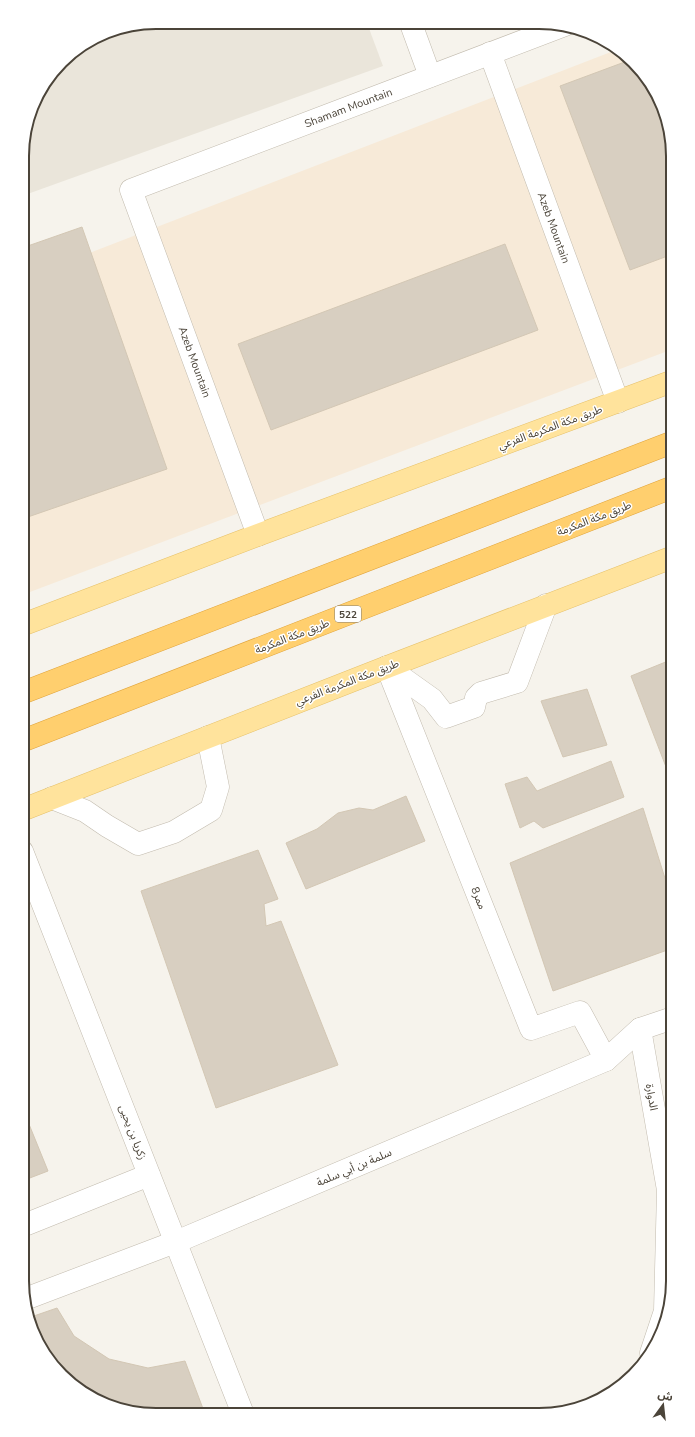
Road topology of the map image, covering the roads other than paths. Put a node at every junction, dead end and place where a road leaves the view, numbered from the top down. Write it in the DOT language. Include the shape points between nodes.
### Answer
graph roads {
  1 [pos="413,29"];
  2 [pos="552,30"];
  3 [pos="490,53"];
  4 [pos="430,76"];
  5 [pos="131,190"];
  6 [pos="666,384"];
  7 [pos="618,402"];
  8 [pos="666,445"];
  9 [pos="666,490"];
  10 [pos="258,534"];
  11 [pos="666,560"];
  12 [pos="546,605"];
  13 [pos="29,622"];
  14 [pos="387,667"];
  15 [pos="29,691"];
  16 [pos="208,737"];
  17 [pos="29,738"];
  18 [pos="52,798"];
  19 [pos="29,807"];
  20 [pos="29,869"];
  21 [pos="666,1020"];
  22 [pos="640,1029"];
  23 [pos="606,1060"];
  24 [pos="149,1175"];
  25 [pos="666,1178"];
  26 [pos="29,1223"];
  27 [pos="176,1242"];
  28 [pos="666,1271"];
  29 [pos="665,1294"];
  30 [pos="30,1297"];
  31 [pos="241,1408"];
  1 -- 4 [label="street"];
  2 -- 3 [label="street, Shamam Mountain"];
  3 -- 4 [label="street, Shamam Mountain"];
  3 -- 7 [label="street, Azeb Mountain"];
  4 -- 5 [label="street, Shamam Mountain"];
  5 -- 10 [label="street, Azeb Mountain"];
  6 -- 7 [label="main road, طريق مكة المكرمة الفرعي"];
  7 -- 10 [label="main road, طريق مكة المكرمة الفرعي"];
  8 -- 15 [label="highway"];
  9 -- 17 [label="highway, طريق مكة المكرمة / 522"];
  10 -- 13 [label="main road, طريق مكة المكرمة الفرعي"];
  11 -- 12 [label="main road, طريق مكة المكرمة الفرعي"];
  12 -- 14 [label="main road, طريق مكة المكرمة الفرعي"];
  12 -- 14 [label="street" via="517,682 481,693 476,698 474,707 446,717 432,699"];
  14 -- 16 [label="main road, طريق مكة المكرمة الفرعي"];
  14 -- 23 [label="street, ممر8" via="531,1029 580,1012"];
  16 -- 18 [label="main road, طريق مكة المكرمة الفرعي"];
  16 -- 18 [label="street" via="218,787 211,810 174,832 138,844 85,811"];
  18 -- 19 [label="main road, طريق مكة المكرمة الفرعي"];
  20 -- 24 [label="street, زكريا بن يحيى"];
  21 -- 22 [label="street, سلمة بن أبي سلمة"];
  22 -- 23 [label="street, سلمة بن أبي سلمة"];
  22 -- 25 [label="street, الدوارة"];
  23 -- 27 [label="street, سلمة بن أبي سلمة"];
  24 -- 26 [label="street"];
  24 -- 27 [label="street, زكريا بن يحيى"];
  27 -- 30 [label="street, سلمة بن أبي سلمة"];
  27 -- 31 [label="street, زكريا بن يحيى"];
  28 -- 29 [label="street, الدوارة"];
}
